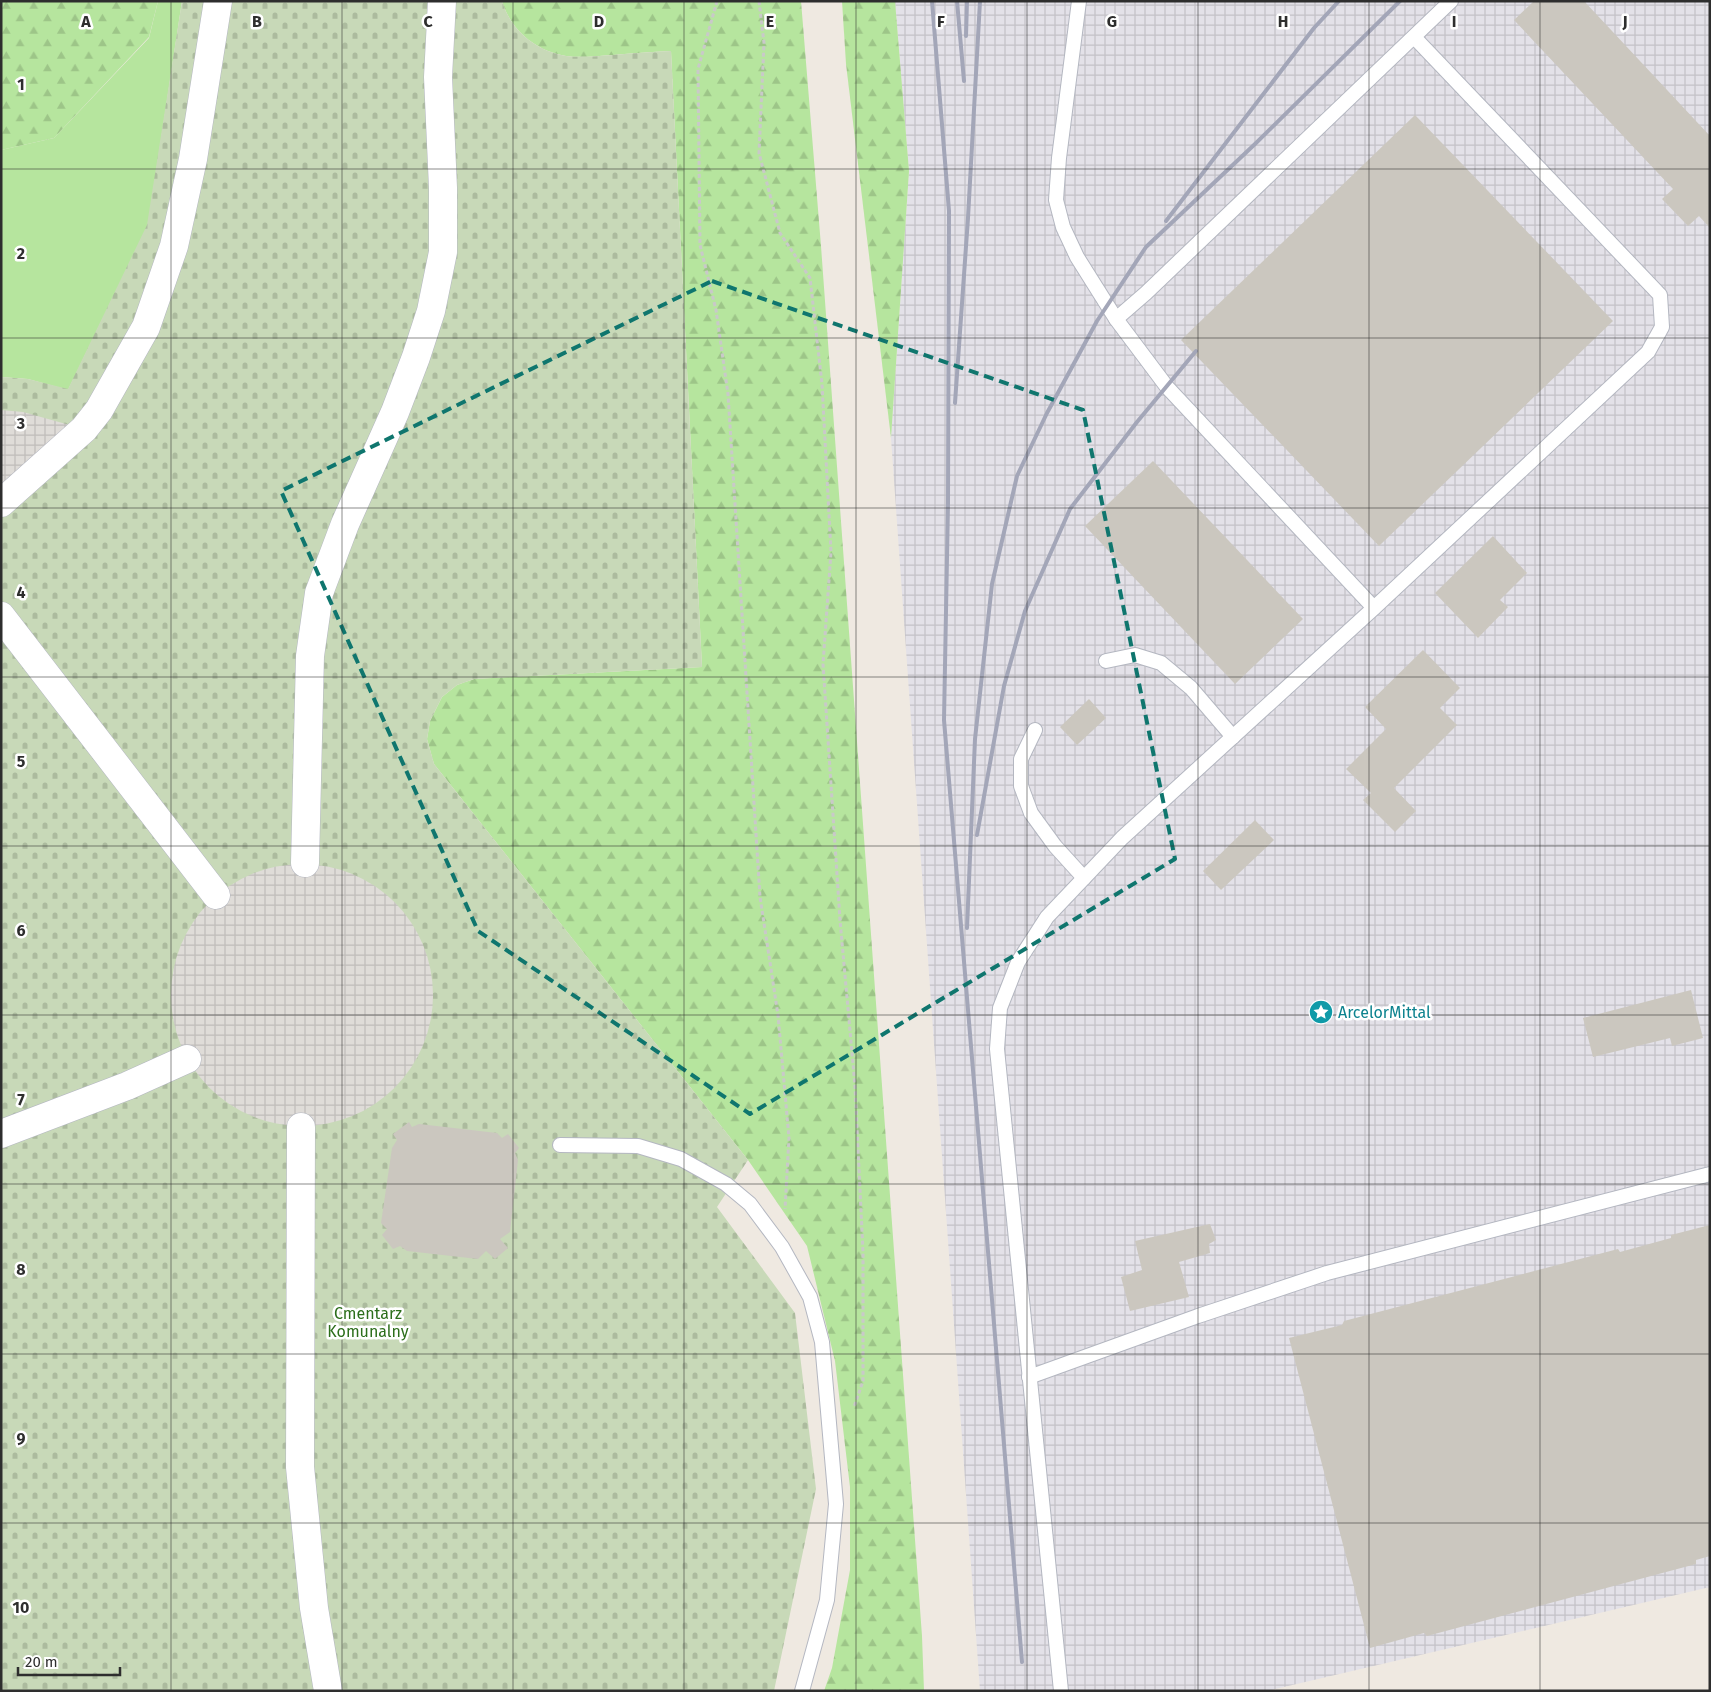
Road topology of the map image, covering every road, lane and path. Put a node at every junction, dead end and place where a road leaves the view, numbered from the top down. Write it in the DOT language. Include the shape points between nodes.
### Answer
graph roads {
  1 [pos="218,1"];
  2 [pos="442,1"];
  3 [pos="716,1"];
  4 [pos="759,1"];
  5 [pos="1079,1"];
  6 [pos="1451,1"];
  7 [pos="1414,37"];
  8 [pos="1116,319"];
  9 [pos="1,503"];
  10 [pos="1374,608"];
  11 [pos="1,616"];
  12 [pos="1106,661"];
  13 [pos="1035,730"];
  14 [pos="1233,737"];
  15 [pos="305,863"];
  16 [pos="1084,878"];
  17 [pos="216,895"];
  18 [pos="187,1059"];
  19 [pos="301,1127"];
  20 [pos="1,1134"];
  21 [pos="560,1145"];
  22 [pos="1710,1174"];
  23 [pos="782,1247"];
  24 [pos="1029,1377"];
  25 [pos="853,1409"];
  26 [pos="328,1691"];
  27 [pos="802,1691"];
  28 [pos="1061,1691"];
  1 -- 9 [label="street" via="193,159 174,246 146,327 99,410 84,429"];
  2 -- 15 [label="street" via="438,77 443,252 431,311 416,357 319,593 310,656"];
  3 -- 23 [label="path" via="698,69 700,245 716,310 728,394 760,897 778,1016 789,1138"];
  4 -- 25 [label="path" via="764,43 759,153 780,233 810,278 822,384 831,552 823,664 855,1086 863,1252 863,1381"];
  5 -- 8 [label="lane" via="1056,200 1063,227 1077,257"];
  6 -- 7 [label="lane"];
  7 -- 8 [label="lane"];
  7 -- 10 [label="lane" via="1660,295 1662,327 1648,352"];
  8 -- 10 [label="lane" via="1167,387"];
  10 -- 14 [label="lane"];
  11 -- 17 [label="street"];
  12 -- 14 [label="lane" via="1135,655 1161,663 1191,688"];
  13 -- 16 [label="lane" via="1021,759 1021,786 1031,813"];
  14 -- 16 [label="lane" via="1122,838"];
  16 -- 24 [label="lane" via="1042,924 1018,962 1000,1008 997,1049"];
  18 -- 20 [label="street" via="127,1086"];
  19 -- 26 [label="street" via="300,1467 314,1608"];
  21 -- 23 [label="lane" via="638,1146 681,1159 726,1184 750,1204"];
  22 -- 24 [label="lane" via="1327,1273"];
  23 -- 27 [label="lane" via="810,1297 822,1342 836,1504 827,1600"];
  24 -- 28 [label="lane"];
}
